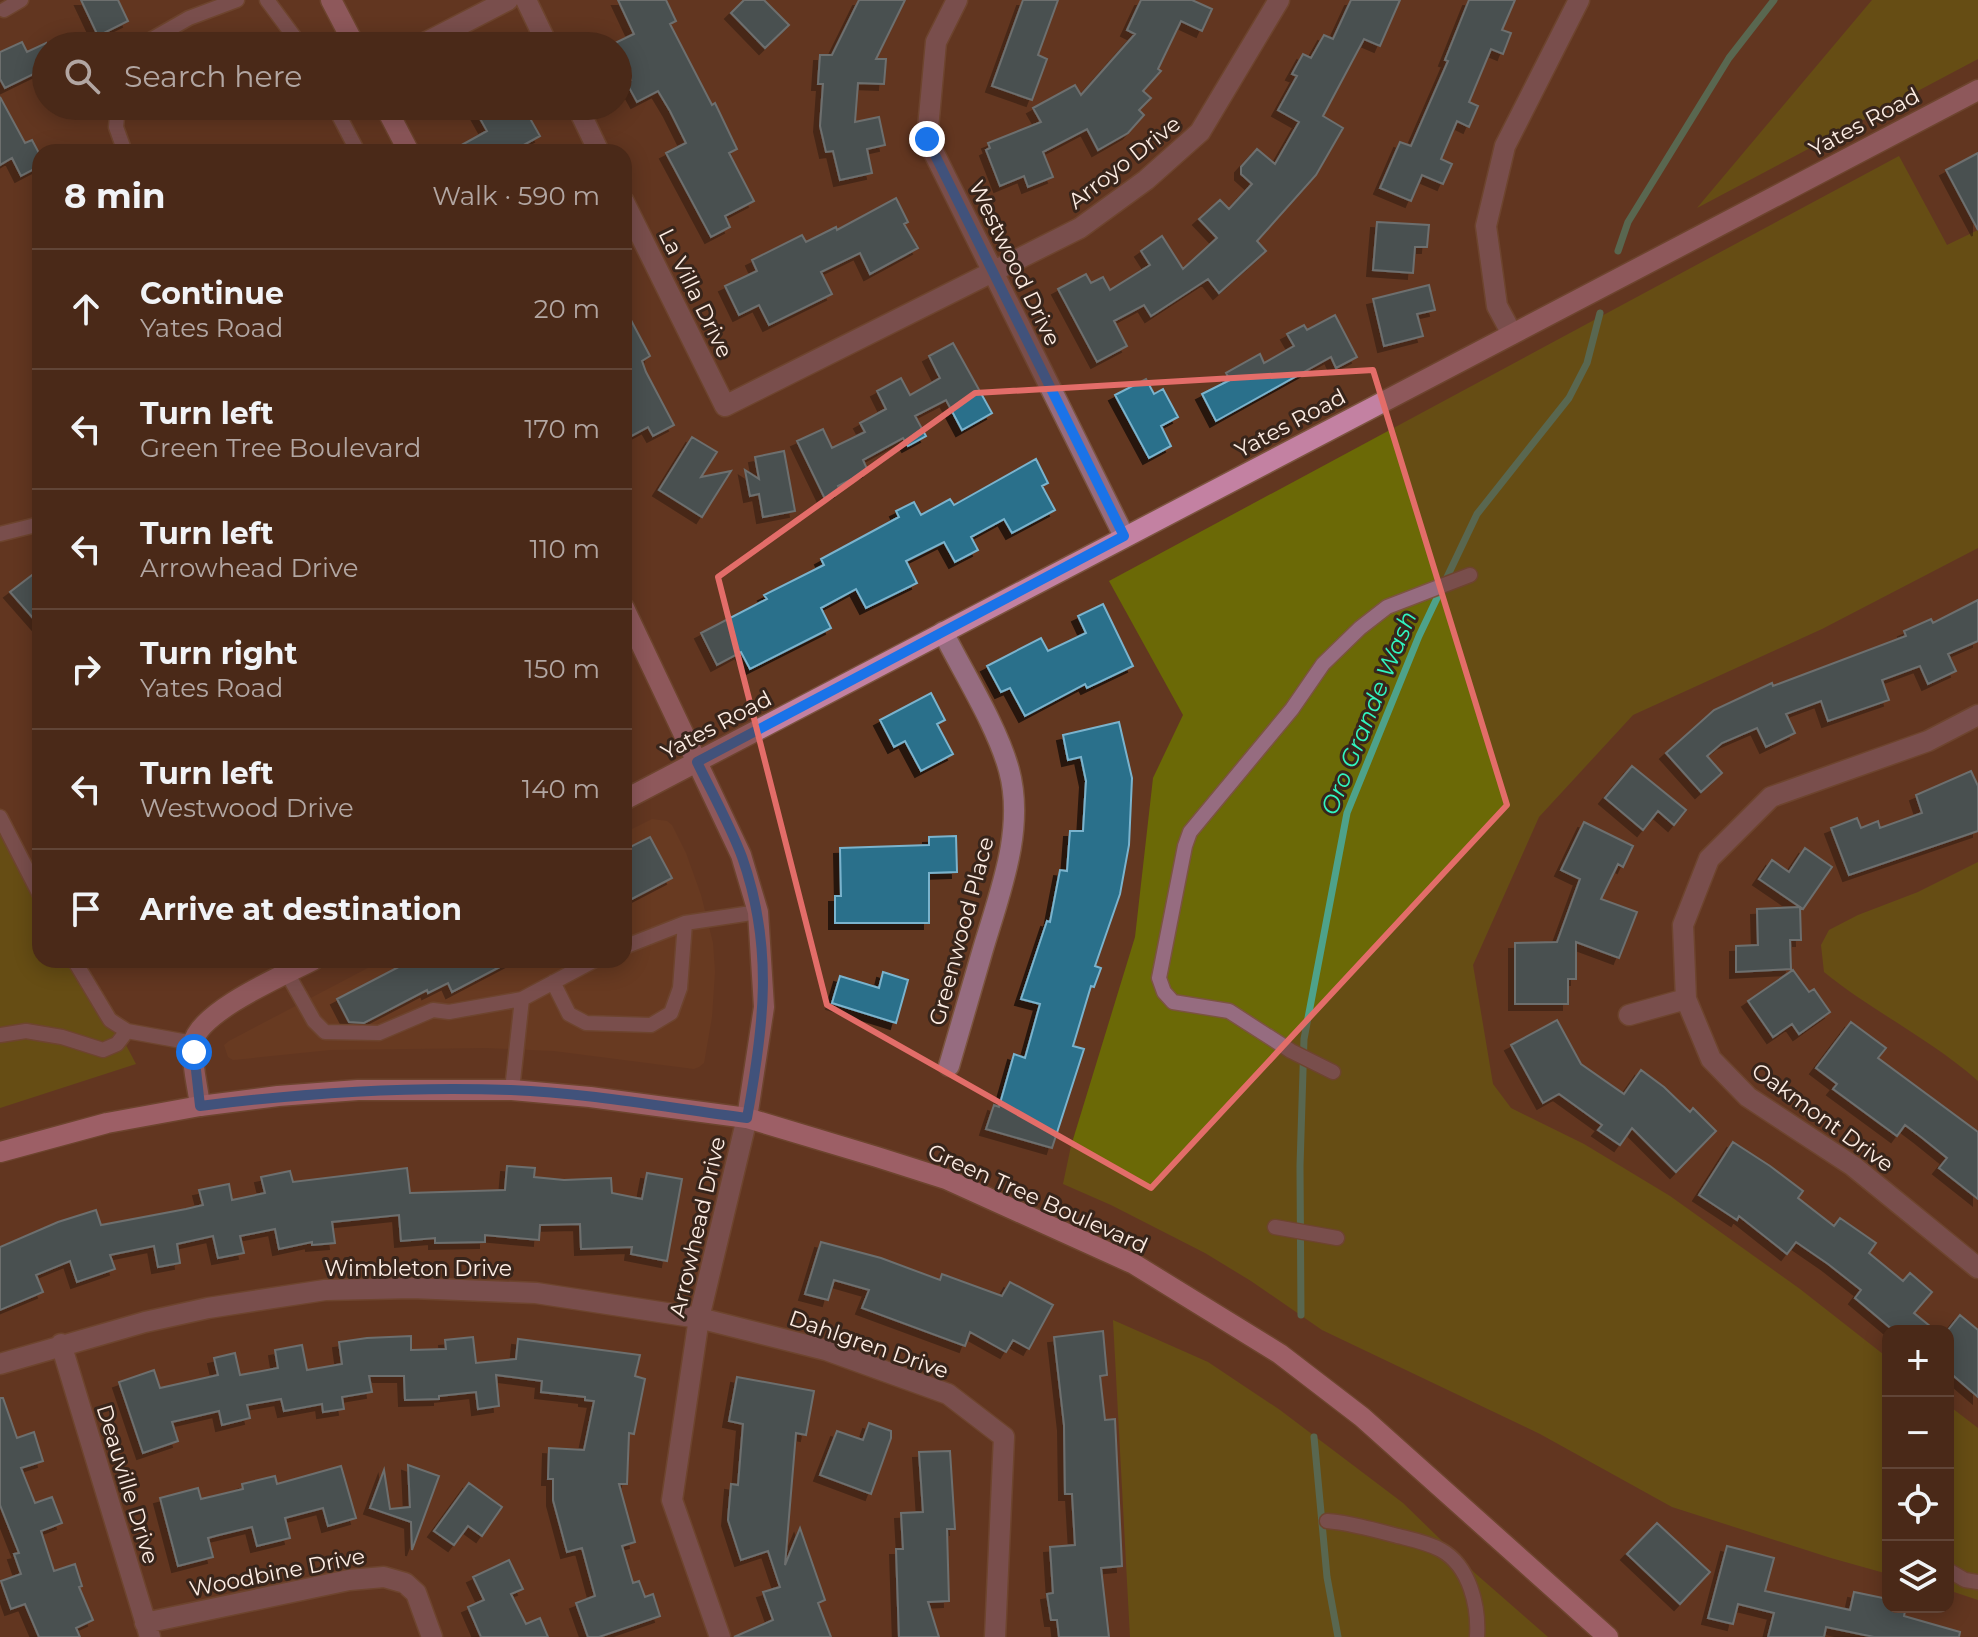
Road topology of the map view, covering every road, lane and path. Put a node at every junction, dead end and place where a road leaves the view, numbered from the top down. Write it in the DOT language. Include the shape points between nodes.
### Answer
graph roads {
  1 [pos="21,0"];
  2 [pos="237,0"];
  3 [pos="267,0"];
  4 [pos="331,0"];
  5 [pos="508,0"];
  6 [pos="526,0"];
  7 [pos="957,0"];
  8 [pos="1279,0"];
  9 [pos="1579,0"];
  10 [pos="4,10"];
  11 [pos="164,32"];
  12 [pos="291,32"];
  13 [pos="348,32"];
  14 [pos="446,32"];
  15 [pos="541,32"];
  16 [pos="1978,90"];
  17 [pos="117,120"];
  18 [pos="341,120"];
  19 [pos="392,120"];
  20 [pos="584,120"];
  21 [pos="122,144"];
  22 [pos="354,144"];
  23 [pos="405,144"];
  24 [pos="595,144"];
  25 [pos="632,218"];
  26 [pos="991,272"];
  27 [pos="1512,334"];
  28 [pos="725,406"];
  29 [pos="32,526"];
  30 [pos="0,534"];
  31 [pos="1124,536"];
  32 [pos="1470,575"];
  33 [pos="632,625"];
  34 [pos="943,632"];
  35 [pos="1978,715"];
  36 [pos="697,762"];
  37 [pos="632,796"];
  38 [pos="0,817"];
  39 [pos="32,879"];
  40 [pos="758,912"];
  41 [pos="685,923"];
  42 [pos="632,944"];
  43 [pos="79,968"];
  44 [pos="297,968"];
  45 [pos="580,968"];
  46 [pos="287,973"];
  47 [pos="553,982"];
  48 [pos="522,999"];
  49 [pos="1686,999"];
  50 [pos="1629,1015"];
  51 [pos="127,1031"];
  52 [pos="0,1035"];
  53 [pos="193,1043"];
  54 [pos="949,1066"];
  55 [pos="1333,1072"];
  56 [pos="512,1090"];
  57 [pos="200,1106"];
  58 [pos="747,1118"];
  59 [pos="0,1152"];
  60 [pos="1275,1227"];
  61 [pos="1337,1238"];
  62 [pos="1978,1268"];
  63 [pos="699,1318"];
  64 [pos="61,1344"];
  65 [pos="0,1364"];
  66 [pos="1327,1521"];
  67 [pos="1954,1574"];
  68 [pos="1978,1582"];
  69 [pos="148,1630"];
  70 [pos="432,1637"];
  71 [pos="720,1637"];
  72 [pos="995,1637"];
  73 [pos="1477,1637"];
  74 [pos="1608,1637"];
  1 -- 10 [label="lane"];
  2 -- 11 [label="lane"];
  3 -- 12 [label="lane"];
  4 -- 13 [label="street"];
  5 -- 14 [label="street"];
  6 -- 15 [label="street"];
  7 -- 26 [label="street, Westwood Drive" via="936,42 927,139"];
  8 -- 26 [label="street, Arroyo Drive" via="1200,132 1080,228"];
  9 -- 27 [label="street" via="1505,146 1486,226 1497,306"];
  16 -- 27 [label="street, Yates Road"];
  17 -- 21 [label="lane"];
  18 -- 22 [label="lane"];
  19 -- 23 [label="street"];
  20 -- 24 [label="street"];
  25 -- 28 [label="street, La Villa Drive"];
  26 -- 28 [label="street, Arroyo Drive"];
  26 -- 31 [label="street, Westwood Drive"];
  27 -- 31 [label="street, Yates Road"];
  29 -- 30 [label="lane"];
  31 -- 34 [label="street, Yates Road"];
  32 -- 55 [label="lane" via="1387,607 1360,628 1323,664 1190,832 1185,846 1159,978 1164,992 1173,1002 1229,1011"];
  33 -- 36 [label="street, Arrowhead Drive"];
  34 -- 36 [label="street, Yates Road"];
  34 -- 54 [label="street, Greenwood Place" via="999,742 1014,801 1014,830 1000,893"];
  35 -- 49 [label="street, Oakmont Drive" via="1928,741 1771,797 1709,859 1683,925"];
  36 -- 37 [label="street, Yates Road"];
  36 -- 40 [label="street, Arrowhead Drive" via="741,855"];
  38 -- 39 [label="lane"];
  40 -- 41 [label="lane"];
  40 -- 58 [label="street, Arrowhead Drive" via="764,1007"];
  41 -- 42 [label="lane"];
  41 -- 47 [label="lane" via="676,1001 671,1013 651,1025 586,1023 569,1014"];
  43 -- 51 [label="lane" via="110,1020"];
  44 -- 46 [label="street"];
  45 -- 47 [label="lane"];
  46 -- 48 [label="lane" via="325,1032 379,1033 433,1010"];
  46 -- 53 [label="street" via="208,1020"];
  47 -- 48 [label="lane"];
  48 -- 56 [label="lane"];
  49 -- 50 [label="street"];
  49 -- 62 [label="street, Oakmont Drive" via="1711,1059 1748,1097 1853,1166"];
  51 -- 52 [label="lane" via="103,1050 26,1031"];
  51 -- 53 [label="lane"];
  53 -- 57 [label="street"];
  56 -- 57 [label="main road, Green Tree Boulevard" via="358,1090"];
  56 -- 58 [label="main road, Green Tree Boulevard"];
  57 -- 59 [label="main road, Green Tree Boulevard" via="107,1123"];
  58 -- 63 [label="street, Arrowhead Drive"];
  58 -- 74 [label="main road, Green Tree Boulevard" via="946,1179 1134,1264 1280,1354 1362,1417"];
  60 -- 61 [label="lane"];
  63 -- 64 [label="street, Wimbleton Drive" via="536,1293 325,1290 208,1308"];
  63 -- 71 [label="street, Arrowhead Drive" via="672,1500"];
  63 -- 72 [label="street, Dahlgren Drive" via="826,1350 948,1394 1004,1437"];
  64 -- 65 [label="street, Wimbleton Drive"];
  64 -- 69 [label="street, Deauville Drive"];
  66 -- 73 [label="lane" via="1441,1550 1461,1568 1473,1596"];
  67 -- 68 [label="lane"];
  69 -- 70 [label="street, Woodbine Drive" via="349,1580 384,1577 405,1583 416,1593"];
}
